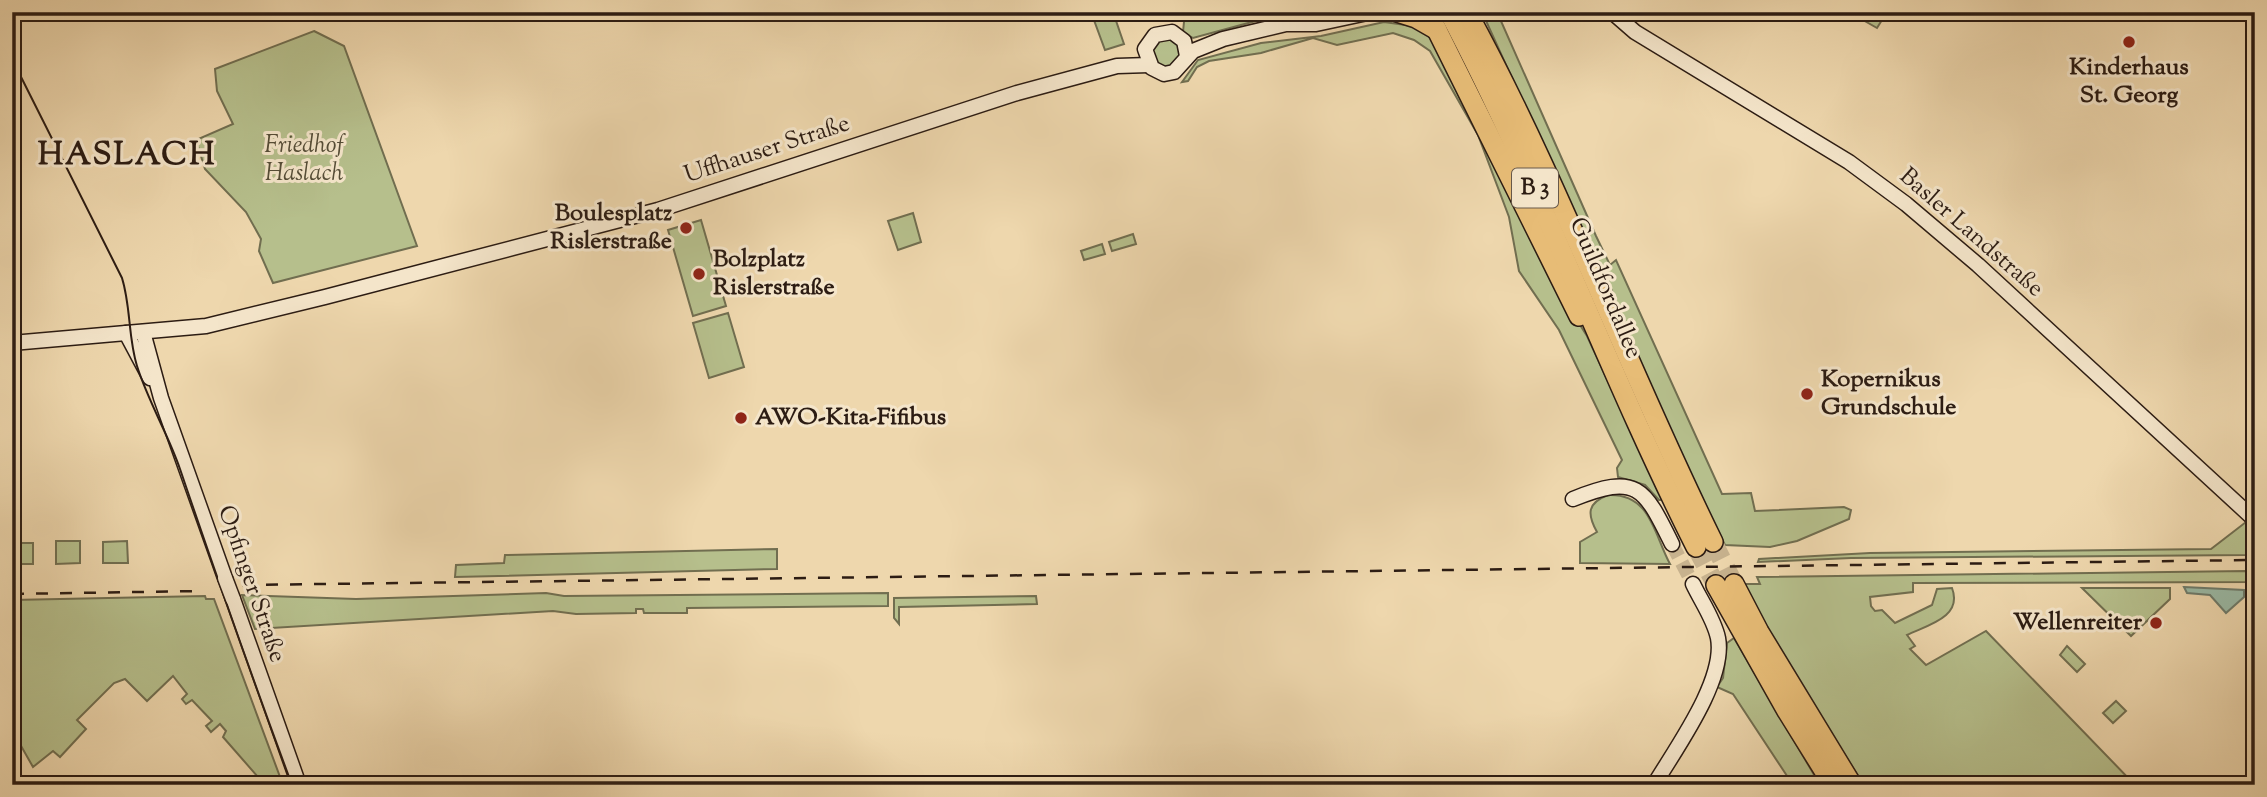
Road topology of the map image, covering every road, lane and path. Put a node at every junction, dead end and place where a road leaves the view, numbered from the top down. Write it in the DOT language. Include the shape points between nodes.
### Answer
graph roads {
  1 [pos="1306,12"];
  2 [pos="1372,12"];
  3 [pos="1397,12"];
  4 [pos="1449,12"];
  5 [pos="1467,12"];
  6 [pos="1602,12"];
  7 [pos="1612,12"];
  8 [pos="1432,21"];
  9 [pos="1286,24"];
  10 [pos="1625,25"];
  11 [pos="1223,39"];
  12 [pos="1184,41"];
  13 [pos="1146,49"];
  14 [pos="1187,56"];
  15 [pos="1117,65"];
  16 [pos="1149,65"];
  17 [pos="143,332"];
  18 [pos="126,333"];
  19 [pos="12,343"];
  20 [pos="1612,367"];
  21 [pos="161,398"];
  22 [pos="1573,499"];
  23 [pos="2255,520"];
  24 [pos="1672,544"];
  25 [pos="1693,584"];
  26 [pos="299,785"];
  27 [pos="1654,785"];
  28 [pos="1833,785"];
  29 [pos="1852,785"];
  1 -- 9 [label="street, Uffhauser Straße"];
  2 -- 9 [label="street, Uffhauser Straße" via="1316,24"];
  3 -- 8 [label="highway"];
  4 -- 20 [label="highway, Guildfordallee / B 3" via="1517,147"];
  5 -- 20 [label="highway, Guildfordallee / B 3" via="1558,199 1705,545"];
  6 -- 10 [label="street, Basler Landstraße"];
  7 -- 10 [label="street, Basler Landstraße"];
  8 -- 20 [label="highway" via="1561,283"];
  9 -- 11 [label="street, Uffhauser Straße"];
  10 -- 23 [label="street, Basler Landstraße" via="1849,162 1906,204 1986,271"];
  11 -- 12 [label="street, Uffhauser Straße"];
  11 -- 14 [label="street, Uffhauser Straße"];
  12 -- 13 [label="street, Uffhauser Straße" via="1172,32 1161,32"];
  12 -- 14 [label="street"];
  13 -- 15 [label="street, Uffhauser Straße"];
  13 -- 16 [label="street"];
  14 -- 16 [label="street, Uffhauser Straße" via="1183,66 1171,73"];
  15 -- 16 [label="street, Uffhauser Straße"];
  15 -- 17 [label="street, Uffhauser Straße" via="995,99 545,242 206,326"];
  17 -- 18 [label="street, Uffhauser Straße"];
  17 -- 21 [label="street, Opfinger Straße"];
  18 -- 19 [label="street, Uffhauser Straße"];
  18 -- 21 [label="street, Opfinger Straße"];
  21 -- 26 [label="street, Opfinger Straße, bridge"];
  22 -- 24 [label="street" via="1614,485 1637,490 1653,506"];
  25 -- 27 [label="street" via="1714,624 1718,662"];
  28 -- 29 [label="highway" via="1780,700 1725,584"];
}
